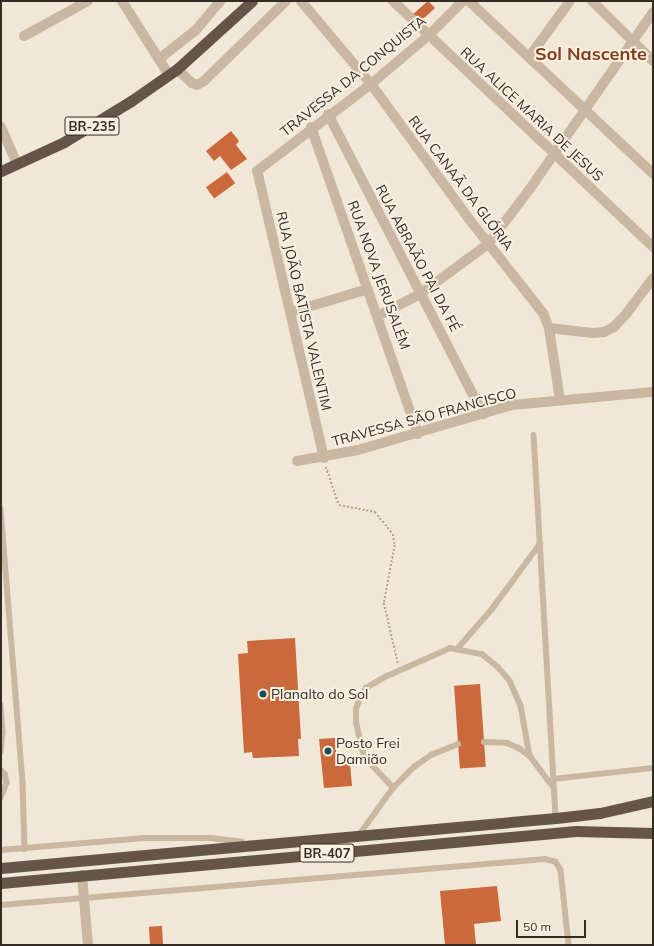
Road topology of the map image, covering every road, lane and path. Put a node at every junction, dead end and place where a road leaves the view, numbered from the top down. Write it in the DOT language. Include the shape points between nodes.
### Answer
graph roads {
  1 [pos="88,1"];
  2 [pos="122,1"];
  3 [pos="220,1"];
  4 [pos="252,1"];
  5 [pos="286,1"];
  6 [pos="301,1"];
  7 [pos="393,1"];
  8 [pos="463,1"];
  9 [pos="469,1"];
  10 [pos="570,1"];
  11 [pos="592,1"];
  12 [pos="653,12"];
  13 [pos="429,35"];
  14 [pos="24,36"];
  15 [pos="634,41"];
  16 [pos="529,58"];
  17 [pos="159,59"];
  18 [pos="653,61"];
  19 [pos="173,72"];
  20 [pos="370,84"];
  21 [pos="584,110"];
  22 [pos="328,114"];
  23 [pos="1,127"];
  24 [pos="311,127"];
  25 [pos="554,154"];
  26 [pos="17,164"];
  27 [pos="1,171"];
  28 [pos="257,171"];
  29 [pos="653,174"];
  30 [pos="488,244"];
  31 [pos="653,247"];
  32 [pos="653,278"];
  33 [pos="368,289"];
  34 [pos="420,294"];
  35 [pos="291,312"];
  36 [pos="378,316"];
  37 [pos="549,328"];
  38 [pos="653,392"];
  39 [pos="560,400"];
  40 [pos="483,414"];
  41 [pos="418,434"];
  42 [pos="534,435"];
  43 [pos="324,458"];
  44 [pos="297,462"];
  45 [pos="1,509"];
  46 [pos="540,544"];
  47 [pos="457,649"];
  48 [pos="400,669"];
  49 [pos="1,704"];
  50 [pos="484,742"];
  51 [pos="458,744"];
  52 [pos="1,752"];
  53 [pos="530,756"];
  54 [pos="653,768"];
  55 [pos="1,770"];
  56 [pos="553,779"];
  57 [pos="393,788"];
  58 [pos="554,788"];
  59 [pos="1,798"];
  60 [pos="653,801"];
  61 [pos="556,818"];
  62 [pos="653,833"];
  63 [pos="359,836"];
  64 [pos="258,844"];
  65 [pos="25,849"];
  66 [pos="1,850"];
  67 [pos="1,868"];
  68 [pos="82,875"];
  69 [pos="1,883"];
  70 [pos="84,899"];
  71 [pos="1,905"];
  72 [pos="88,945"];
  73 [pos="570,945"];
  1 -- 14 [label="street"];
  2 -- 17 [label="street"];
  3 -- 17 [label="street" via="196,30"];
  4 -- 19 [label="highway, BR-235"];
  5 -- 19 [label="street" via="204,82 197,85"];
  6 -- 20 [label="street, RUA CANAÃ DA GLÓRIA"];
  7 -- 13 [label="street, RUA ALICE MARIA DE JESUS"];
  8 -- 13 [label="street, TRAVESSA DA CONQUISTA"];
  9 -- 16 [label="street"];
  10 -- 16 [label="street"];
  11 -- 15 [label="street"];
  12 -- 15 [label="street"];
  13 -- 20 [label="street, TRAVESSA DA CONQUISTA"];
  13 -- 25 [label="street, RUA ALICE MARIA DE JESUS"];
  15 -- 18 [label="street"];
  15 -- 21 [label="street"];
  16 -- 21 [label="street"];
  17 -- 19 [label="street"];
  19 -- 26 [label="highway, BR-235" via="91,126"];
  20 -- 22 [label="street, TRAVESSA DA CONQUISTA"];
  20 -- 30 [label="street, RUA CANAÃ DA GLÓRIA"];
  21 -- 25 [label="street"];
  21 -- 29 [label="street"];
  22 -- 24 [label="street, TRAVESSA DA CONQUISTA"];
  22 -- 34 [label="street, RUA ABRAÃO PAI DA FÉ"];
  23 -- 26 [label="street"];
  24 -- 28 [label="street, TRAVESSA DA CONQUISTA"];
  24 -- 33 [label="street, RUA NOVA JERUSALÉM"];
  25 -- 30 [label="street"];
  25 -- 31 [label="street, RUA ALICE MARIA DE JESUS"];
  26 -- 27 [label="highway, BR-235"];
  28 -- 35 [label="street, RUA JOÃO BATISTA VALENTIM"];
  30 -- 34 [label="street"];
  30 -- 37 [label="street, RUA CANAÃ DA GLÓRIA" via="532,297"];
  32 -- 37 [label="street" via="622,318 604,332"];
  33 -- 35 [label="street"];
  33 -- 36 [label="street, RUA NOVA JERUSALÉM"];
  34 -- 36 [label="street"];
  34 -- 40 [label="street, RUA ABRAÃO PAI DA FÉ"];
  35 -- 43 [label="street, RUA JOÃO BATISTA VALENTIM"];
  36 -- 41 [label="street, RUA NOVA JERUSALÉM"];
  37 -- 39 [label="street, RUA CANAÃ DA GLÓRIA"];
  38 -- 39 [label="street, TRAVESSA SÃO FRANCISCO"];
  39 -- 40 [label="street, TRAVESSA SÃO FRANCISCO" via="512,405"];
  40 -- 41 [label="street, TRAVESSA SÃO FRANCISCO"];
  41 -- 43 [label="street, TRAVESSA SÃO FRANCISCO"];
  42 -- 46 [label="lane"];
  43 -- 44 [label="street, TRAVESSA SÃO FRANCISCO"];
  43 -- 48 [label="path" via="339,505 375,512 393,534 395,545 384,603"];
  45 -- 65 [label="lane" via="24,783"];
  46 -- 47 [label="lane" via="492,609"];
  46 -- 56 [label="lane"];
  47 -- 48 [label="lane" via="450,648"];
  47 -- 53 [label="lane" via="482,654 510,681 521,706"];
  48 -- 57 [label="lane" via="366,688 356,710 359,740 364,757"];
  49 -- 52 [label="lane"];
  50 -- 53 [label="lane" via="507,743"];
  51 -- 57 [label="lane" via="431,755"];
  53 -- 58 [label="lane"];
  54 -- 56 [label="lane"];
  55 -- 59 [label="lane" via="7,783"];
  56 -- 58 [label="lane"];
  57 -- 63 [label="lane"];
  58 -- 61 [label="lane"];
  60 -- 61 [label="highway, BR-407"];
  61 -- 63 [label="highway, BR-407"];
  62 -- 68 [label="highway, BR-407" via="576,831"];
  63 -- 64 [label="highway, BR-407"];
  64 -- 65 [label="lane" via="171,837"];
  64 -- 67 [label="highway, BR-407"];
  65 -- 66 [label="lane"];
  68 -- 69 [label="highway, BR-407"];
  68 -- 70 [label="street"];
  70 -- 71 [label="lane"];
  70 -- 72 [label="street"];
  70 -- 73 [label="lane" via="545,858 556,862 561,870"];
}
